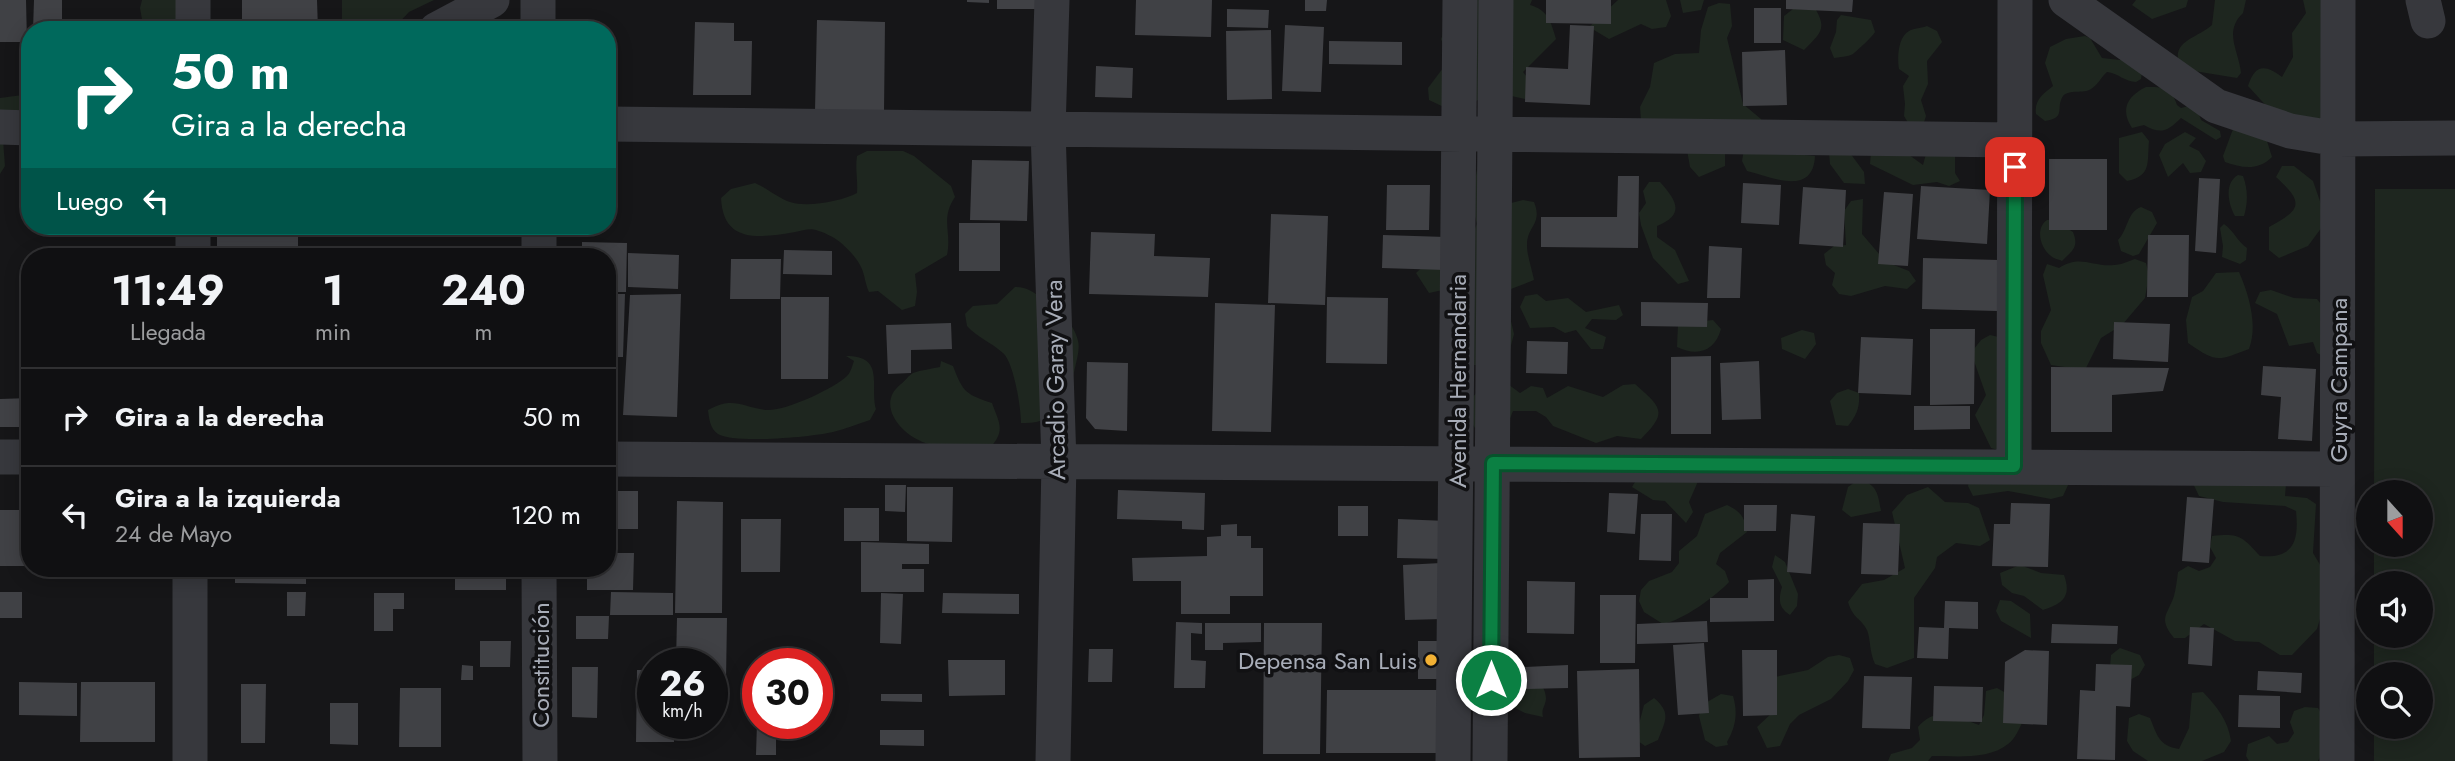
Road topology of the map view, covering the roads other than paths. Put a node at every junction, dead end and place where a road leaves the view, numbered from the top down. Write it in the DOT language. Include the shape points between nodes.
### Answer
graph roads {
  1 [pos="193,0"];
  2 [pos="492,0"];
  3 [pos="538,0"];
  4 [pos="1052,0"];
  5 [pos="1460,0"];
  6 [pos="1496,0"];
  7 [pos="2015,0"];
  8 [pos="2066,0"];
  9 [pos="2339,0"];
  10 [pos="193,21"];
  11 [pos="453,21"];
  12 [pos="538,21"];
  13 [pos="616,124"];
  14 [pos="0,127"];
  15 [pos="21,128"];
  16 [pos="1048,130"];
  17 [pos="1459,134"];
  18 [pos="1495,135"];
  19 [pos="2455,138"];
  20 [pos="2338,139"];
  21 [pos="2015,140"];
  22 [pos="0,457"];
  23 [pos="21,457"];
  24 [pos="616,460"];
  25 [pos="1059,462"];
  26 [pos="1456,463"];
  27 [pos="1493,463"];
  28 [pos="2014,466"];
  29 [pos="2337,469"];
  30 [pos="190,577"];
  31 [pos="539,577"];
  32 [pos="190,761"];
  33 [pos="540,761"];
  34 [pos="1053,761"];
  35 [pos="1454,761"];
  36 [pos="1490,761"];
  37 [pos="2337,761"];
  1 -- 10 [label="street"];
  2 -- 11 [label="street"];
  3 -- 12 [label="street"];
  4 -- 16 [label="street, Arcadio Garay Vera"];
  5 -- 17 [label="street, Avenida Hernandaria"];
  6 -- 18 [label="street, Avenida Hernandaria"];
  7 -- 21 [label="street"];
  8 -- 20 [label="street" via="2216,106 2290,131"];
  9 -- 20 [label="street, Guyra Campana"];
  13 -- 16 [label="street"];
  14 -- 15 [label="street"];
  16 -- 17 [label="street"];
  16 -- 25 [label="street, Arcadio Garay Vera"];
  17 -- 18 [label="street"];
  17 -- 26 [label="street, Avenida Hernandaria"];
  18 -- 21 [label="street"];
  18 -- 27 [label="street, Avenida Hernandaria"];
  19 -- 20 [label="street"];
  20 -- 29 [label="street, Guyra Campana"];
  21 -- 28 [label="street"];
  22 -- 23 [label="street"];
  24 -- 25 [label="street"];
  25 -- 26 [label="street"];
  25 -- 34 [label="street, Arcadio Garay Vera"];
  26 -- 27 [label="street"];
  26 -- 35 [label="street, Avenida Hernandaria"];
  27 -- 28 [label="street"];
  27 -- 36 [label="street, Avenida Hernandaria"];
  28 -- 29 [label="street"];
  29 -- 37 [label="street, Guyra Campana"];
  30 -- 32 [label="street"];
  31 -- 33 [label="street, Constitución"];
}
